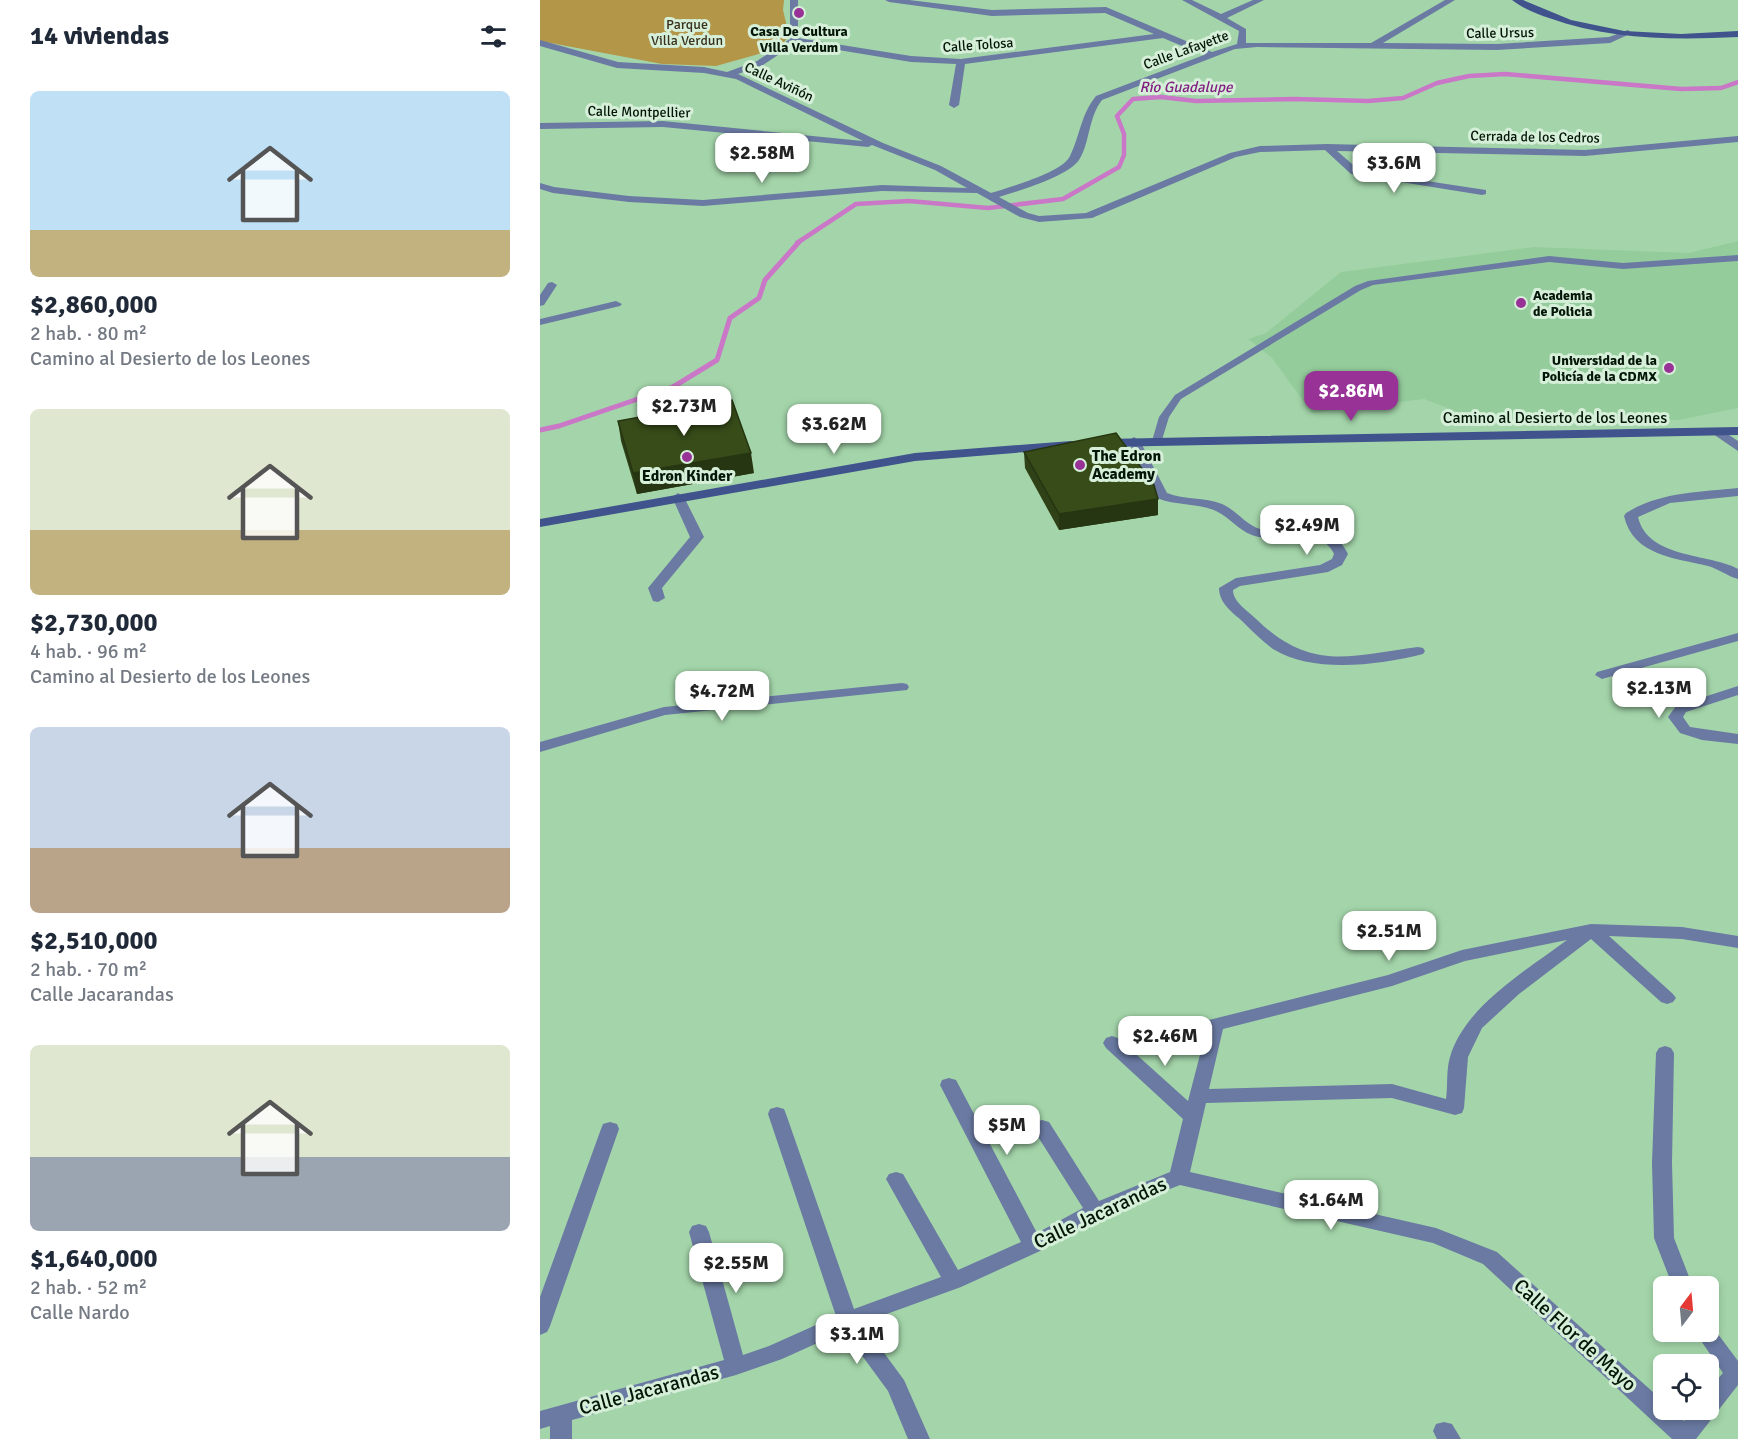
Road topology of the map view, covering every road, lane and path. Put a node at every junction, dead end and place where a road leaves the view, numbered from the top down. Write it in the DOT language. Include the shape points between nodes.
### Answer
graph roads {
  1 [pos="794,0"];
  2 [pos="889,0"];
  3 [pos="1186,0"];
  4 [pos="1260,0"];
  5 [pos="1451,0"];
  6 [pos="1516,0"];
  7 [pos="1222,17"];
  8 [pos="1628,33"];
  9 [pos="1738,34"];
  10 [pos="1164,35"];
  11 [pos="794,40"];
  12 [pos="540,43"];
  13 [pos="1241,45"];
  14 [pos="1371,46"];
  15 [pos="1210,55"];
  16 [pos="960,62"];
  17 [pos="729,74"];
  18 [pos="954,105"];
  19 [pos="540,126"];
  20 [pos="1738,139"];
  21 [pos="880,145"];
  22 [pos="1327,147"];
  23 [pos="540,186"];
  24 [pos="553,190"];
  25 [pos="980,191"];
  26 [pos="1482,192"];
  27 [pos="540,196"];
  28 [pos="993,197"];
  29 [pos="1738,258"];
  30 [pos="552,285"];
  31 [pos="540,303"];
  32 [pos="616,304"];
  33 [pos="540,322"];
  34 [pos="1738,431"];
  35 [pos="1720,433"];
  36 [pos="1134,441"];
  37 [pos="1157,441"];
  38 [pos="1738,447"];
  39 [pos="1738,492"];
  40 [pos="678,497"];
  41 [pos="540,523"];
  42 [pos="1738,575"];
  43 [pos="658,598"];
  44 [pos="1738,637"];
  45 [pos="1418,651"];
  46 [pos="1602,675"];
  47 [pos="902,687"];
  48 [pos="1738,690"];
  49 [pos="1738,739"];
  50 [pos="540,747"];
  51 [pos="1591,930"];
  52 [pos="1738,942"];
  53 [pos="1666,998"];
  54 [pos="1112,1043"];
  55 [pos="1665,1053"];
  56 [pos="949,1085"];
  57 [pos="1199,1096"];
  58 [pos="777,1114"];
  59 [pos="1194,1118"];
  60 [pos="1042,1127"];
  61 [pos="610,1129"];
  62 [pos="1179,1177"];
  63 [pos="896,1179"];
  64 [pos="1095,1211"];
  65 [pos="699,1232"];
  66 [pos="1033,1245"];
  67 [pos="1679,1276"];
  68 [pos="954,1281"];
  69 [pos="848,1320"];
  70 [pos="540,1326"];
  71 [pos="1713,1342"];
  72 [pos="736,1366"];
  73 [pos="1737,1373"];
  74 [pos="1719,1395"];
  75 [pos="561,1414"];
  76 [pos="540,1419"];
  77 [pos="1699,1420"];
  78 [pos="1685,1438"];
  79 [pos="561,1439"];
  80 [pos="919,1439"];
  1 -- 11 [label="street"];
  2 -- 10 [label="street" via="992,14 1106,10"];
  3 -- 7 [label="street"];
  4 -- 7 [label="street"];
  5 -- 14 [label="street"];
  6 -- 8 [label="main road" via="1562,20"];
  7 -- 13 [label="street" via="1244,31"];
  8 -- 9 [label="main road" via="1681,38"];
  8 -- 14 [label="street, Calle Ursus" via="1563,45"];
  10 -- 15 [label="street"];
  10 -- 16 [label="street, Calle Tolosa"];
  11 -- 16 [label="street, Calle Tolosa" via="911,59"];
  11 -- 17 [label="street" via="760,63"];
  12 -- 17 [label="street, Calle Aviñón" via="617,65"];
  13 -- 14 [label="street, Calle Lafayette"];
  13 -- 15 [label="street, Calle Lafayette"];
  15 -- 28 [label="street, Calle Lafayette" via="1099,98 1091,108 1074,160 1046,178"];
  16 -- 18 [label="street"];
  17 -- 21 [label="street, Calle Aviñón"];
  19 -- 21 [label="street, Calle Montpellier" via="663,124"];
  20 -- 22 [label="street, Cerrada de los Cedros" via="1585,153"];
  21 -- 25 [label="street, Calle Aviñón" via="938,168"];
  22 -- 26 [label="street" via="1355,172 1366,176"];
  22 -- 28 [label="street, Cerrada de los Cedros" via="1270,148 1233,155 1088,216 1048,220 1024,215"];
  23 -- 24 [label="street"];
  24 -- 25 [label="street" via="703,203 882,188"];
  24 -- 27 [label="street"];
  25 -- 28 [label="street, Calle Aviñón"];
  29 -- 37 [label="lane" via="1623,266 1549,259 1371,283 1178,397 1161,419"];
  30 -- 31 [label="street"];
  32 -- 33 [label="street"];
  34 -- 35 [label="main road, Camino al Desierto de los Leones"];
  35 -- 37 [label="main road, Camino al Desierto de los Leones"];
  35 -- 38 [label="street"];
  36 -- 37 [label="main road, Camino al Desierto de los Leones"];
  36 -- 40 [label="main road" via="915,457"];
  36 -- 45 [label="street" via="1162,495 1171,500 1219,507 1265,535 1320,535 1334,540 1339,547 1337,562 1323,569 1236,582 1226,588 1231,603 1279,646 1300,657 1323,661"];
  39 -- 42 [label="street" via="1663,500 1631,516 1632,528 1653,547 1670,555 1728,567"];
  40 -- 41 [label="main road"];
  40 -- 43 [label="street" via="697,537 655,588"];
  44 -- 46 [label="street"];
  47 -- 50 [label="street" via="664,711"];
  48 -- 49 [label="street" via="1681,709 1675,717 1685,730"];
  51 -- 52 [label="street, Calle Jacarandas" via="1682,933"];
  51 -- 53 [label="street"];
  51 -- 57 [label="street, Calle Jacarandas" via="1462,956 1392,980 1215,1025"];
  51 -- 57 [label="street" via="1475,1024 1459,1057 1455,1108 1392,1091"];
  54 -- 59 [label="street"];
  55 -- 67 [label="street" via="1664,1238"];
  56 -- 66 [label="street"];
  57 -- 59 [label="street, Calle Jacarandas"];
  58 -- 69 [label="street"];
  59 -- 62 [label="street, Calle Jacarandas"];
  60 -- 64 [label="street"];
  61 -- 70 [label="street"];
  62 -- 64 [label="street, Calle Jacarandas"];
  62 -- 78 [label="street, Calle Flor de Mayo" via="1436,1236 1491,1258"];
  63 -- 68 [label="street"];
  64 -- 66 [label="street, Calle Jacarandas"];
  65 -- 72 [label="street"];
  66 -- 68 [label="street, Calle Jacarandas"];
  68 -- 69 [label="street, Calle Jacarandas"];
  69 -- 72 [label="street, Calle Jacarandas" via="776,1353"];
  69 -- 80 [label="street" via="897,1386"];
  71 -- 73 [label="street"];
  72 -- 75 [label="street, Calle Jacarandas"];
  73 -- 74 [label="street"];
  75 -- 76 [label="street, Calle Jacarandas"];
  75 -- 79 [label="street"];
  77 -- 78 [label="street"];
}
